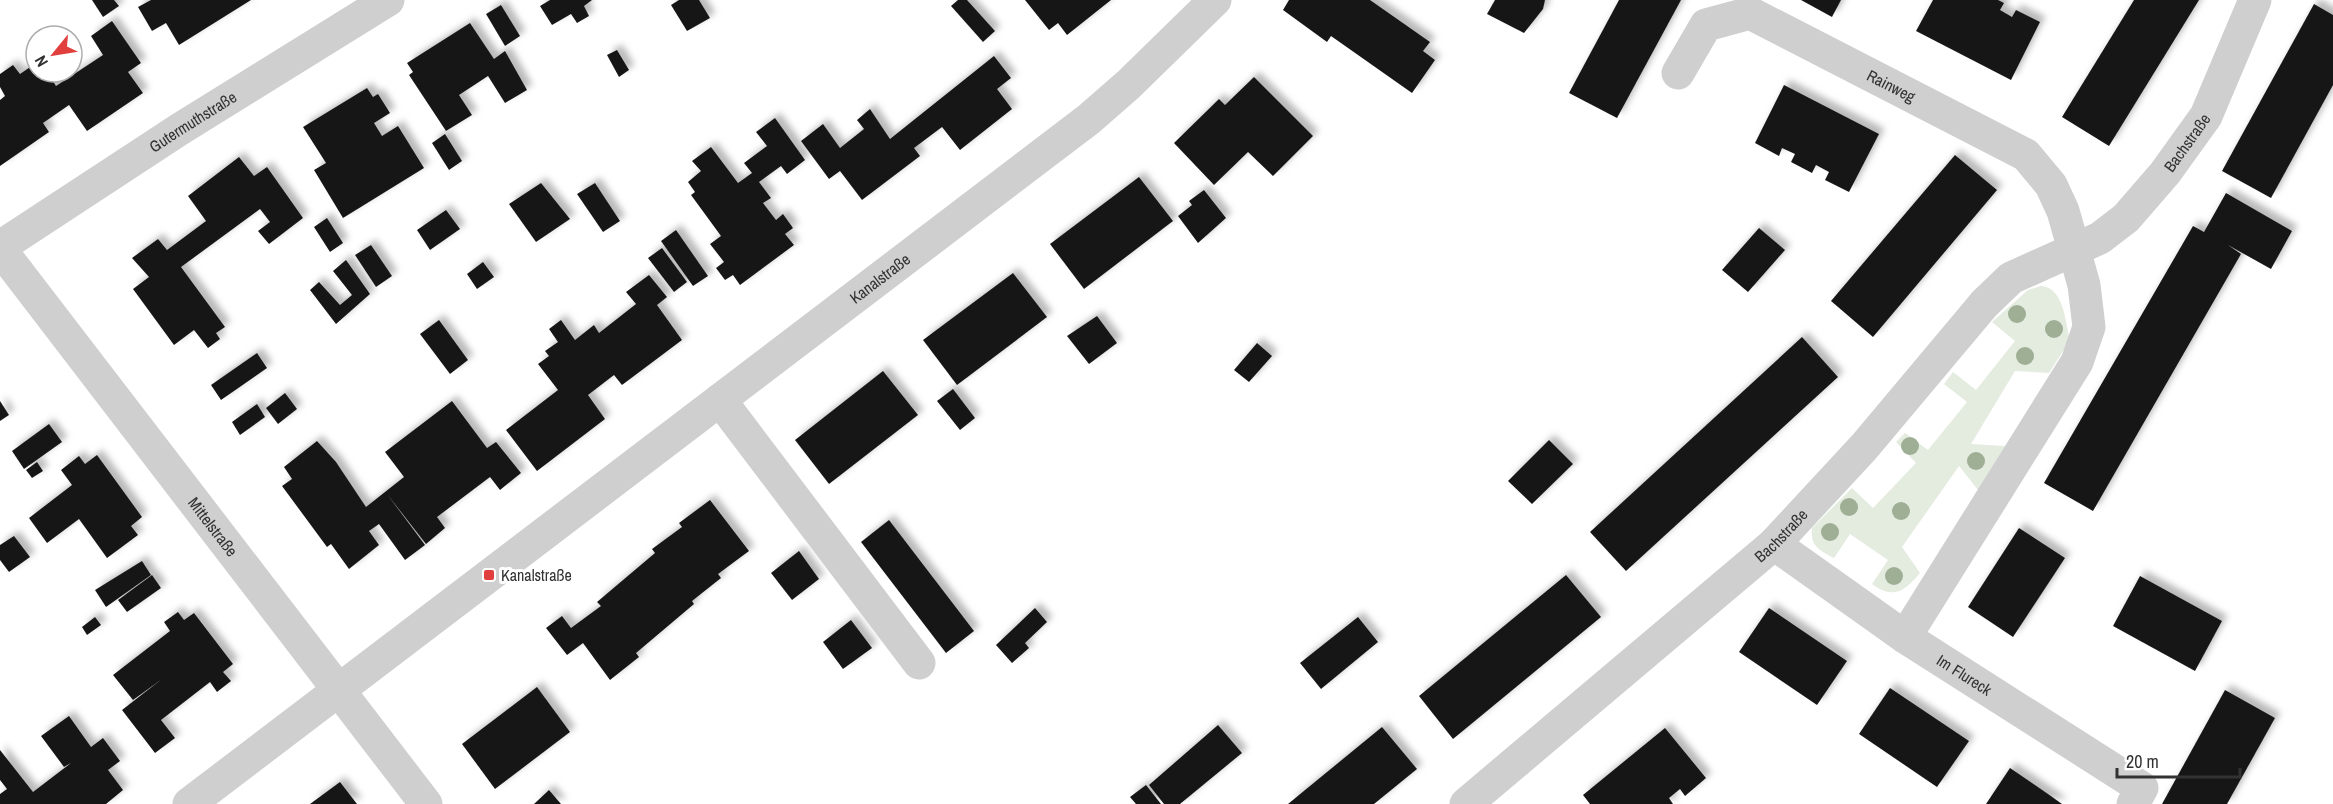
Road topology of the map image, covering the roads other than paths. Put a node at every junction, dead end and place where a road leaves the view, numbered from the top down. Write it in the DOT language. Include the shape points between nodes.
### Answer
graph roads {
  1 [pos="387,0"];
  2 [pos="1215,0"];
  3 [pos="2255,0"];
  4 [pos="1678,73"];
  5 [pos="0,248"];
  6 [pos="2074,248"];
  7 [pos="720,400"];
  8 [pos="1774,544"];
  9 [pos="1905,637"];
  10 [pos="920,663"];
  11 [pos="340,689"];
  12 [pos="189,804"];
  13 [pos="426,804"];
  14 [pos="1466,804"];
  15 [pos="2133,804"];
  1 -- 5 [label="street, Gutermuthstraße"];
  2 -- 7 [label="street, Kanalstraße" via="1089,119"];
  3 -- 6 [label="street, Bachstraße" via="2206,116 2126,218 2100,238"];
  4 -- 6 [label="street, Rainweg" via="1706,25 1750,13 2026,155 2051,185"];
  5 -- 11 [label="street, Mittelstraße"];
  6 -- 8 [label="street, Bachstraße" via="2011,278 1984,304 1864,447"];
  6 -- 9 [label="street" via="2089,327 2077,362"];
  7 -- 10 [label="street"];
  7 -- 11 [label="street, Kanalstraße"];
  8 -- 9 [label="street, Im Flureck"];
  8 -- 14 [label="street, Bachstraße"];
  9 -- 15 [label="street, Im Flureck" via="2142,788"];
  11 -- 12 [label="street, Kanalstraße"];
  11 -- 13 [label="street, Mittelstraße"];
}
